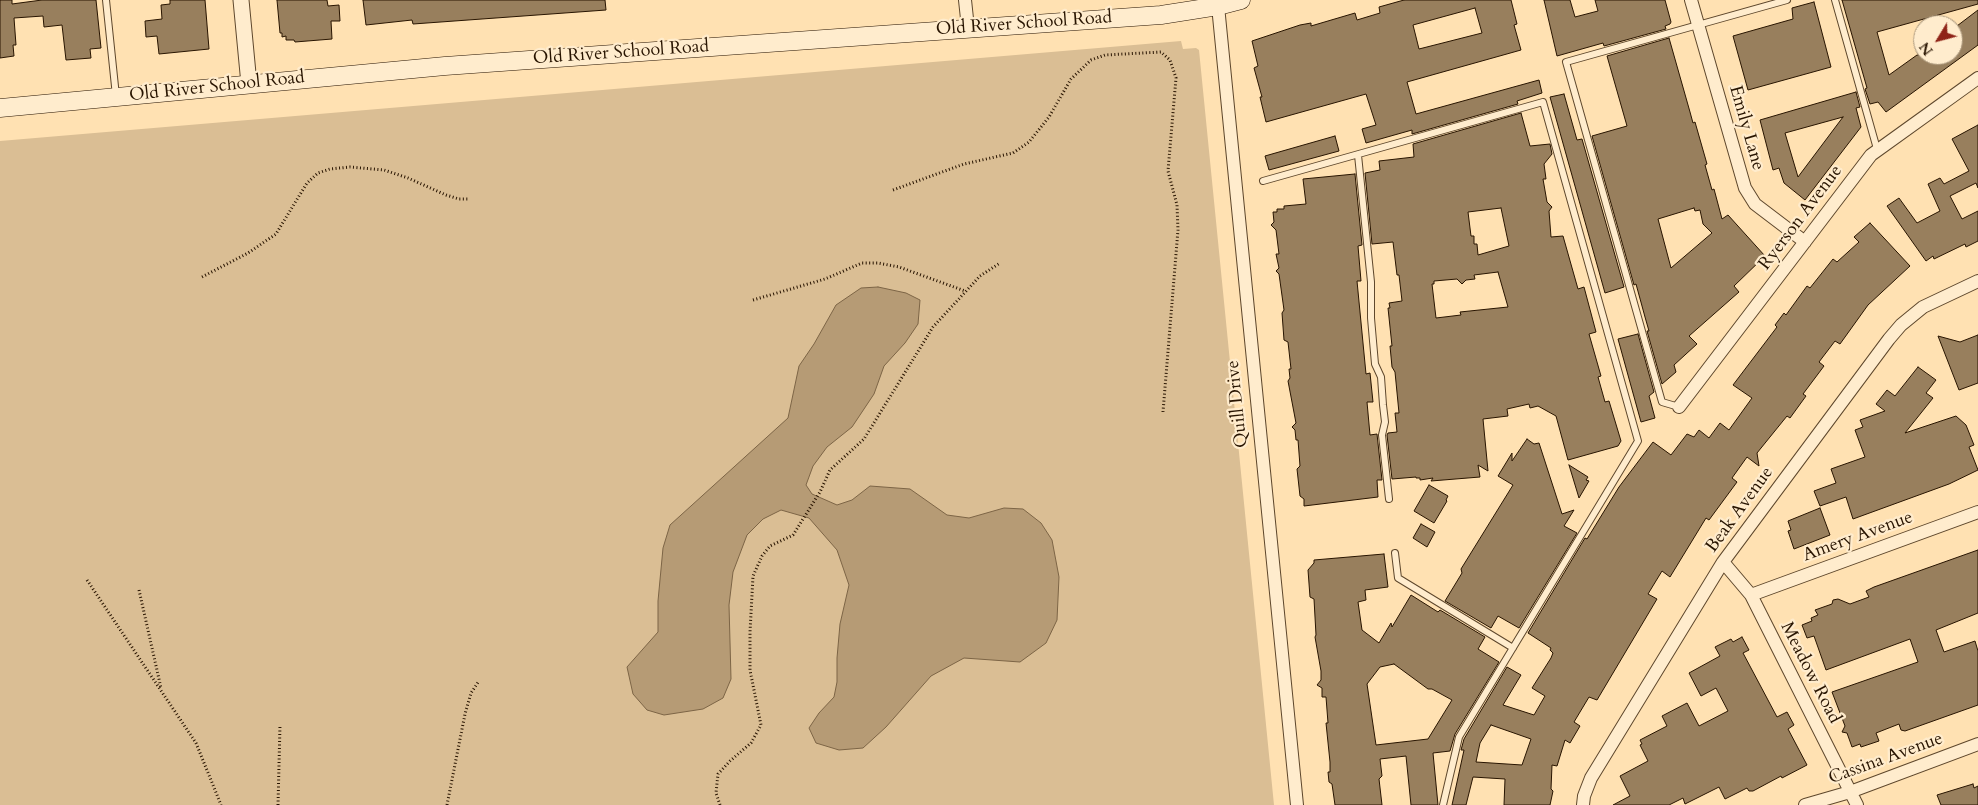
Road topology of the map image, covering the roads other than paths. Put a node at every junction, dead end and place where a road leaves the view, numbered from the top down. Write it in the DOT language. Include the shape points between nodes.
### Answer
graph roads {
  1 [pos="106,0"];
  2 [pos="241,0"];
  3 [pos="965,0"];
  4 [pos="1241,0"];
  5 [pos="1691,0"];
  6 [pos="1787,0"];
  7 [pos="1835,0"];
  8 [pos="1217,3"];
  9 [pos="1698,26"];
  10 [pos="968,28"];
  11 [pos="1978,78"];
  12 [pos="249,84"];
  13 [pos="116,97"];
  14 [pos="0,108"];
  15 [pos="1877,149"];
  16 [pos="1358,155"];
  17 [pos="1263,181"];
  18 [pos="1805,242"];
  19 [pos="1978,281"];
  20 [pos="1679,408"];
  21 [pos="1389,499"];
  22 [pos="1978,512"];
  23 [pos="1395,553"];
  24 [pos="1723,562"];
  25 [pos="1751,595"];
  26 [pos="1513,648"];
  27 [pos="1978,744"];
  28 [pos="1850,792"];
  29 [pos="1297,805"];
  30 [pos="1443,805"];
  31 [pos="1583,805"];
  32 [pos="1806,805"];
  33 [pos="1857,805"];
  1 -- 13 [label="lane"];
  2 -- 12 [label="street"];
  3 -- 10 [label="street"];
  4 -- 8 [label="main road, Old River School Road"];
  5 -- 9 [label="street, Emily Lane"];
  6 -- 9 [label="lane"];
  7 -- 15 [label="lane"];
  8 -- 10 [label="main road, Old River School Road" via="1161,15"];
  8 -- 29 [label="street, Quill Drive"];
  9 -- 18 [label="street, Emily Lane" via="1745,188 1755,204"];
  9 -- 20 [label="lane" via="1566,62 1662,402"];
  10 -- 12 [label="main road, Old River School Road" via="445,66"];
  11 -- 15 [label="street, Ryerson Avenue"];
  12 -- 13 [label="main road, Old River School Road"];
  13 -- 14 [label="main road, Old River School Road"];
  15 -- 18 [label="street, Ryerson Avenue"];
  16 -- 17 [label="lane"];
  16 -- 21 [label="lane" via="1371,282 1374,355 1385,422 1382,435"];
  16 -- 26 [label="lane" via="1543,102 1638,441"];
  18 -- 20 [label="street, Ryerson Avenue"];
  19 -- 24 [label="street, Beak Avenue" via="1923,307 1901,325"];
  22 -- 25 [label="street, Amery Avenue"];
  23 -- 26 [label="lane" via="1398,578"];
  24 -- 25 [label="street, Meadow Road"];
  24 -- 31 [label="street, Beak Avenue" via="1591,778"];
  25 -- 28 [label="street, Meadow Road"];
  26 -- 30 [label="lane" via="1459,737"];
  27 -- 28 [label="street, Cassina Avenue"];
  28 -- 32 [label="street, Cassina Avenue"];
  28 -- 33 [label="street, Meadow Road"];
}
